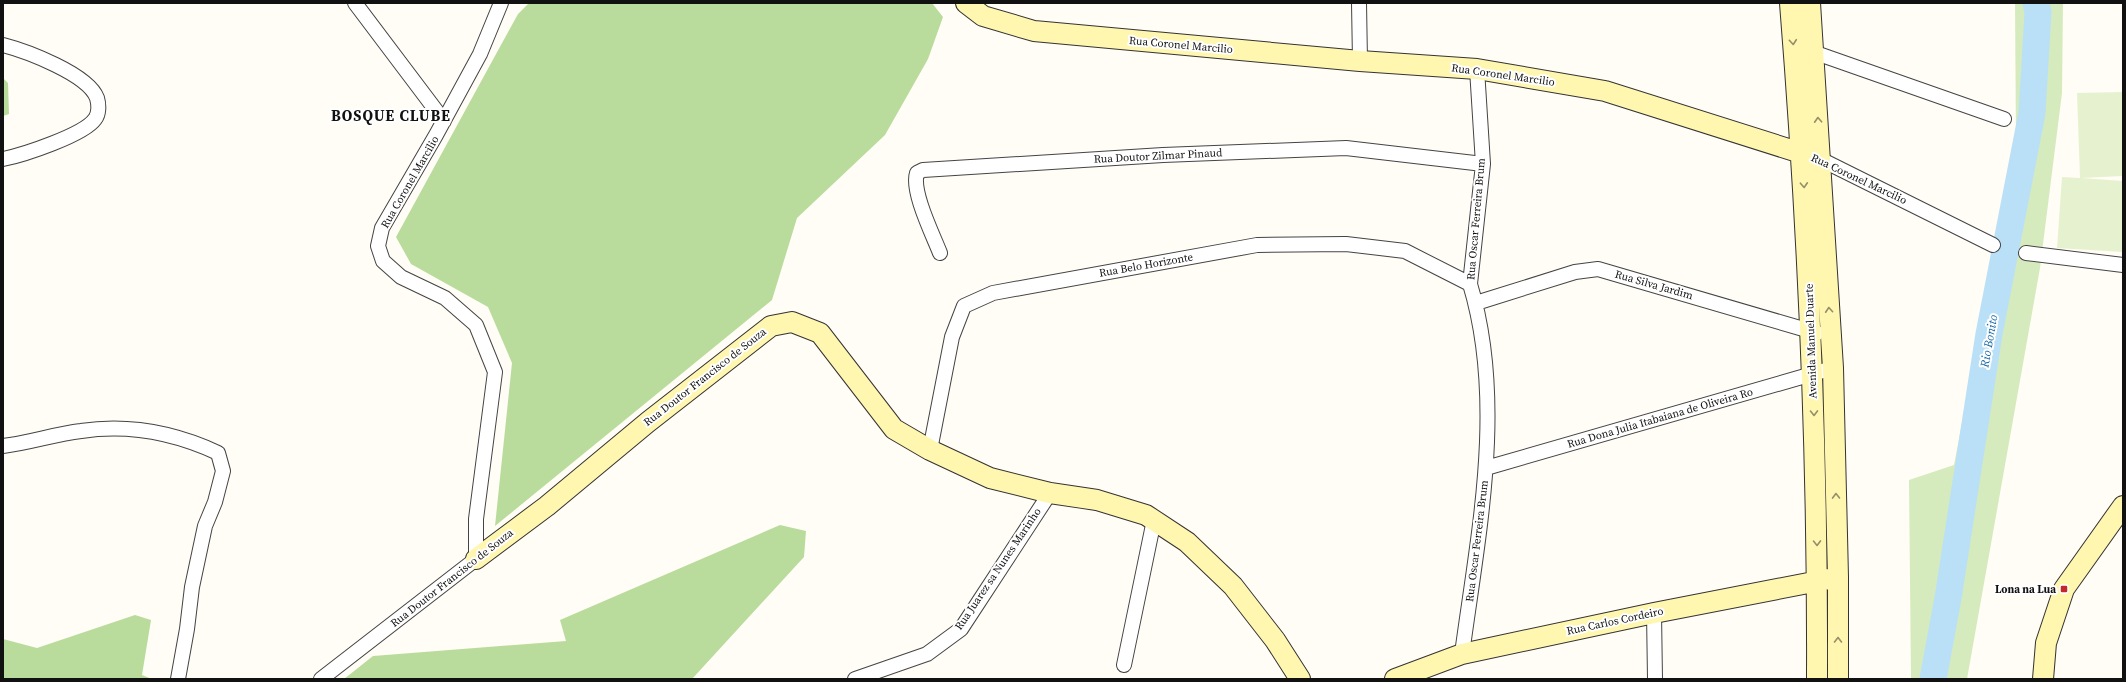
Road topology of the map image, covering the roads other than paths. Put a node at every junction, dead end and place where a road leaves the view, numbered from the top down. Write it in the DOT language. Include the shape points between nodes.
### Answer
graph roads {
  1 [pos="355,3"];
  2 [pos="501,3"];
  3 [pos="966,3"];
  4 [pos="1359,3"];
  5 [pos="1790,3"];
  6 [pos="1810,3"];
  7 [pos="3,45"];
  8 [pos="1813,52"];
  9 [pos="1360,61"];
  10 [pos="1477,69"];
  11 [pos="2004,118"];
  12 [pos="444,121"];
  13 [pos="1811,156"];
  14 [pos="3,159"];
  15 [pos="1483,164"];
  16 [pos="1993,245"];
  17 [pos="940,253"];
  18 [pos="2026,253"];
  19 [pos="2123,265"];
  20 [pos="1470,284"];
  21 [pos="1476,304"];
  22 [pos="1812,332"];
  23 [pos="1831,338"];
  24 [pos="1833,368"];
  25 [pos="1813,374"];
  26 [pos="3,446"];
  27 [pos="930,450"];
  28 [pos="1486,468"];
  29 [pos="1050,492"];
  30 [pos="2123,506"];
  31 [pos="1154,520"];
  32 [pos="476,559"];
  33 [pos="1838,577"];
  34 [pos="1818,581"];
  35 [pos="1654,613"];
  36 [pos="1462,654"];
  37 [pos="1124,666"];
  38 [pos="178,679"];
  39 [pos="321,679"];
  40 [pos="855,679"];
  41 [pos="1300,679"];
  42 [pos="1395,679"];
  43 [pos="1655,679"];
  44 [pos="1817,679"];
  45 [pos="1838,679"];
  46 [pos="2043,679"];
  1 -- 12 [label="street"];
  2 -- 12 [label="street, Rua Coronel Marcilio" via="480,54"];
  3 -- 9 [label="street, Rua Coronel Marcilio" via="983,16 1034,31"];
  4 -- 9 [label="street"];
  5 -- 13 [label="street, Avenida Manuel Duarte, one-way"];
  6 -- 8 [label="street, Avenida Manuel Duarte"];
  7 -- 14 [label="street" via="33,55 80,81 97,98 99,109 95,119 87,126 68,136"];
  8 -- 11 [label="street"];
  13 -- 8 [label="street, Avenida Manuel Duarte, one-way"];
  9 -- 10 [label="street, Rua Coronel Marcilio"];
  10 -- 13 [label="street, Rua Coronel Marcilio" via="1605,91"];
  10 -- 15 [label="street, Rua Oscar Ferreira Brum"];
  12 -- 32 [label="street, Rua Coronel Marcilio" via="382,228 378,246 383,261 401,277 446,298 476,325 495,372 476,519"];
  13 -- 16 [label="street, Rua Coronel Marcilio"];
  13 -- 22 [label="street, Avenida Manuel Duarte, one-way"];
  23 -- 13 [label="street, Avenida Manuel Duarte, one-way"];
  15 -- 17 [label="street, Rua Doutor Zilmar Pinaud" via="1346,148 1163,155 923,170 917,173 917,184"];
  15 -- 20 [label="street, Rua Oscar Ferreira Brum"];
  18 -- 19 [label="street"];
  20 -- 21 [label="street, Rua Oscar Ferreira Brum"];
  20 -- 27 [label="street, Rua Belo Horizonte" via="1405,251 1346,244 1257,245 993,293 964,306 952,337"];
  21 -- 22 [label="street, Rua Silva Jardim" via="1575,272 1598,269"];
  21 -- 28 [label="street, Rua Oscar Ferreira Brum" via="1487,383"];
  22 -- 23 [label="street, Rua Silva Jardim"];
  22 -- 25 [label="street, Avenida Manuel Duarte"];
  23 -- 24 [label="street, Avenida Manuel Duarte"];
  24 -- 25 [label="street, Rua Dona Julia Itabaiana de Oliveira Ro"];
  33 -- 24 [label="street, Avenida Manuel Duarte, one-way"];
  25 -- 28 [label="street, Rua Dona Julia Itabaiana de Oliveira Ro"];
  25 -- 34 [label="street, Avenida Manuel Duarte, one-way"];
  26 -- 38 [label="street" via="113,427 144,430 203,446 218,453 223,471 215,502 205,526 192,587"];
  27 -- 29 [label="street, Rua Doutor Francisco de Souza" via="990,478"];
  27 -- 32 [label="street, Rua Doutor Francisco de Souza" via="894,429 820,333 792,322 771,326 547,506"];
  28 -- 36 [label="street, Rua Oscar Ferreira Brum"];
  29 -- 31 [label="street, Rua Doutor Francisco de Souza" via="1097,500 1146,515"];
  29 -- 40 [label="street, Rua Juarez sa Nunes Marinho" via="961,629 927,654"];
  30 -- 46 [label="street" via="2064,590 2046,643"];
  31 -- 37 [label="street"];
  31 -- 41 [label="street, Rua Doutor Francisco de Souza" via="1187,542 1233,586 1275,640"];
  32 -- 39 [label="street, Rua Doutor Francisco de Souza"];
  33 -- 34 [label="street, Rua Carlos Cordeiro"];
  45 -- 33 [label="street, Avenida Manuel Duarte, one-way"];
  34 -- 35 [label="street, Rua Carlos Cordeiro"];
  34 -- 44 [label="street, Avenida Manuel Duarte"];
  35 -- 36 [label="street, Rua Carlos Cordeiro"];
  35 -- 43 [label="street"];
  36 -- 42 [label="street, Rua Carlos Cordeiro"];
}
